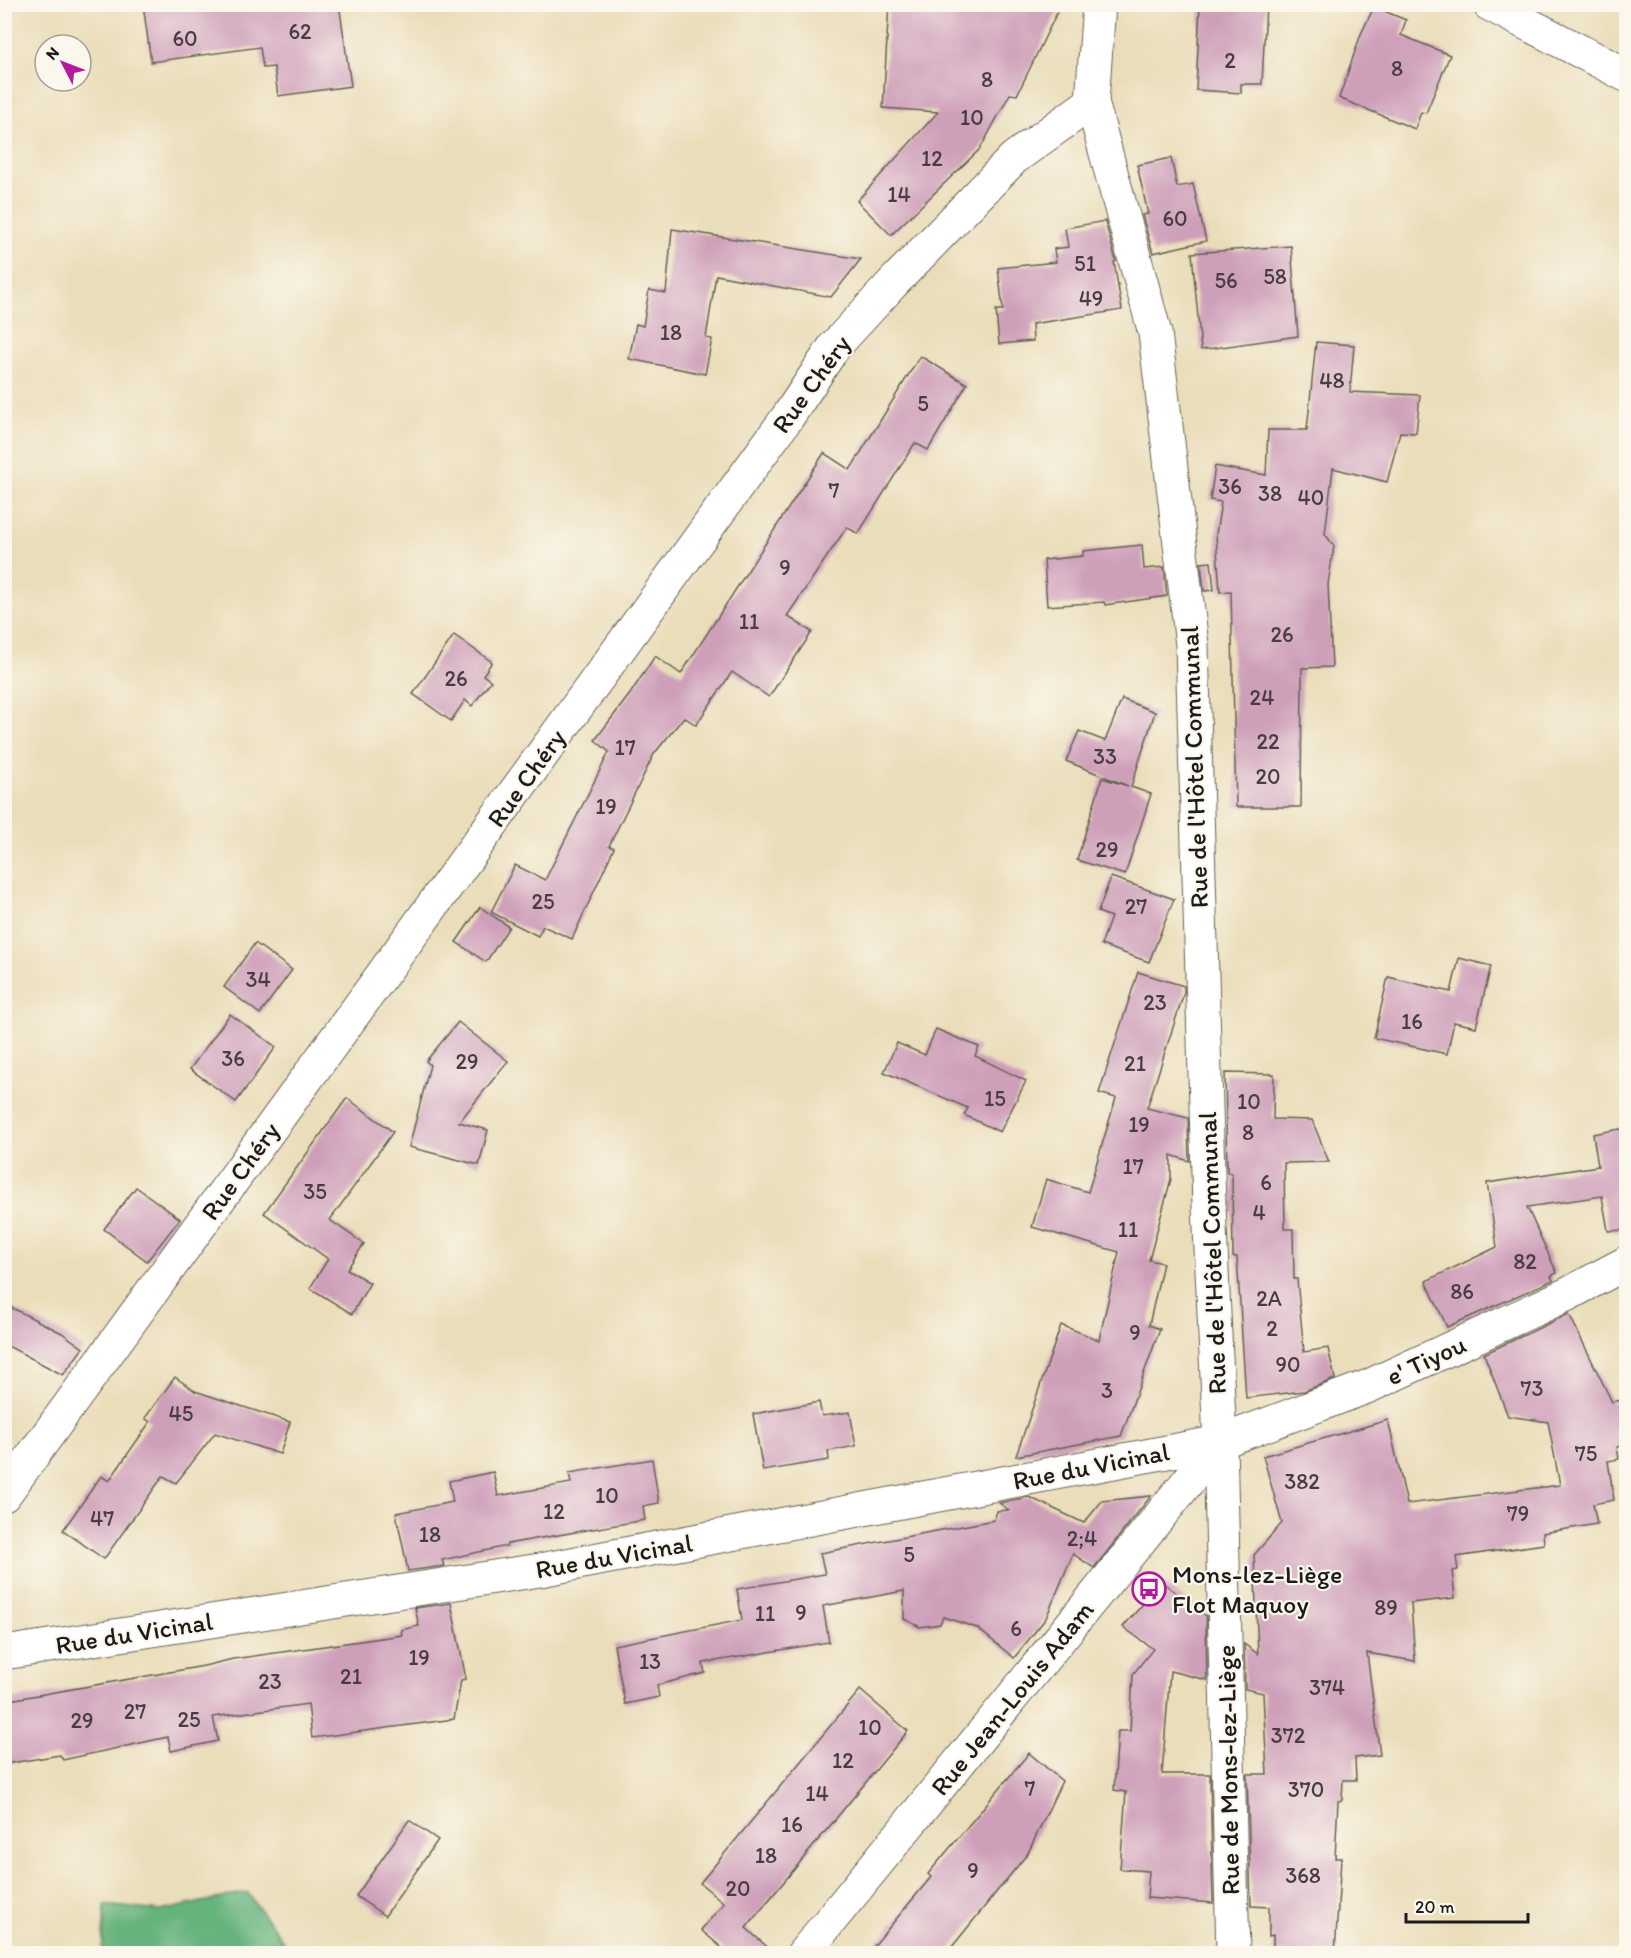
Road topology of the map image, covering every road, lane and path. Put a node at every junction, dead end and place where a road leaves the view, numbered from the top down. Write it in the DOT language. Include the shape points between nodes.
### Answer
graph roads {
  1 [pos="1099,4"];
  2 [pos="1489,4"];
  3 [pos="1626,75"];
  4 [pos="1092,102"];
  5 [pos="1626,1263"];
  6 [pos="1220,1442"];
  7 [pos="4,1495"];
  8 [pos="4,1653"];
  9 [pos="803,1953"];
  10 [pos="1233,1953"];
  1 -- 4 [label="street, Rue de l'Hôtel Communal"];
  2 -- 3 [label="street"];
  4 -- 6 [label="street, Rue de l'Hôtel Communal" via="1155,333 1192,645"];
  4 -- 7 [label="street, Rue Chéry" via="1014,158 834,347 787,418"];
  5 -- 6 [label="street, e' Tiyou" via="1369,1386"];
  6 -- 8 [label="street, Rue du Vicinal" via="540,1570"];
  6 -- 9 [label="street, Rue Jean-Louis Adam"];
  6 -- 10 [label="street, Rue de Mons-lez-Liège"];
}
